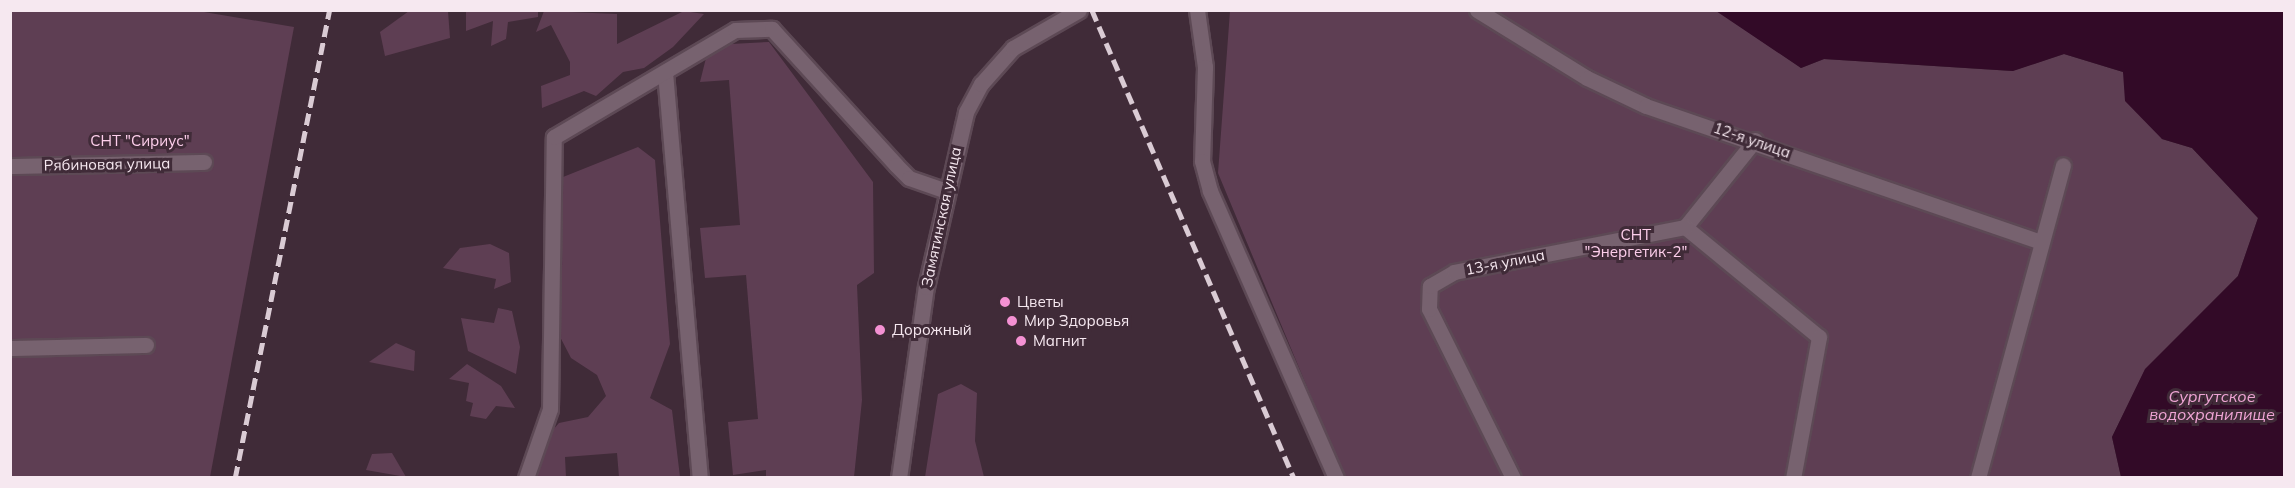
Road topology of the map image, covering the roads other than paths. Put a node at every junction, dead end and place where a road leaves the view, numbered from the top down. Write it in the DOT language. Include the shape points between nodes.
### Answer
graph roads {
  1 [pos="1079,10"];
  2 [pos="1197,10"];
  3 [pos="1477,10"];
  4 [pos="665,72"];
  5 [pos="1755,140"];
  6 [pos="204,162"];
  7 [pos="2062,165"];
  8 [pos="10,166"];
  9 [pos="944,190"];
  10 [pos="1684,227"];
  11 [pos="2040,242"];
  12 [pos="146,345"];
  13 [pos="10,348"];
  14 [pos="526,477"];
  15 [pos="700,477"];
  16 [pos="899,477"];
  17 [pos="1336,477"];
  18 [pos="1513,477"];
  19 [pos="1793,477"];
  20 [pos="1978,477"];
  1 -- 9 [label="street, Замятинская улица" via="1013,48 981,84 966,112"];
  2 -- 17 [label="street" via="1205,68 1203,161 1210,191"];
  3 -- 5 [label="street, 12-я улица" via="1587,78 1646,106"];
  4 -- 9 [label="street" via="735,30 772,29 909,178"];
  4 -- 14 [label="street" via="554,138 550,409"];
  4 -- 15 [label="street"];
  5 -- 10 [label="street"];
  5 -- 11 [label="street, 12-я улица"];
  6 -- 8 [label="street, Рябиновая улица"];
  7 -- 11 [label="street"];
  9 -- 16 [label="street, Замятинская улица"];
  10 -- 18 [label="street, 13-я улица" via="1454,272 1430,286 1429,309"];
  10 -- 19 [label="street" via="1819,337"];
  11 -- 20 [label="street"];
  12 -- 13 [label="street"];
}
